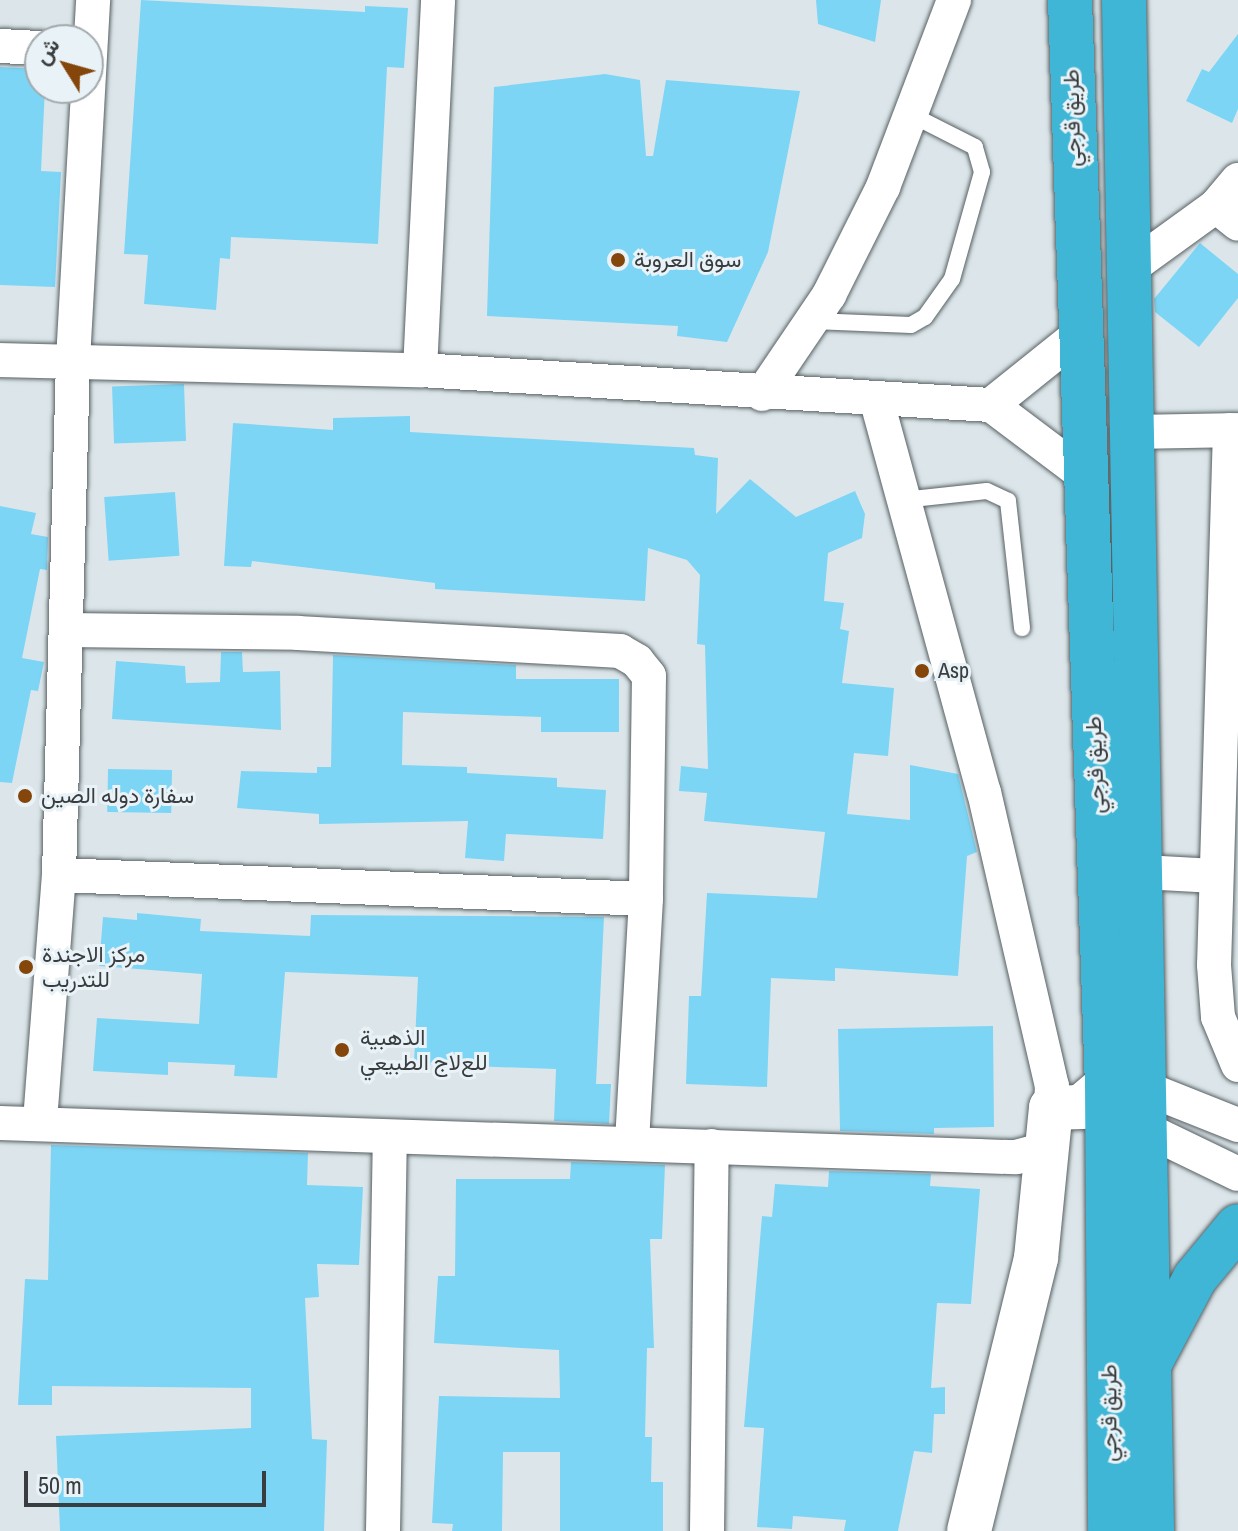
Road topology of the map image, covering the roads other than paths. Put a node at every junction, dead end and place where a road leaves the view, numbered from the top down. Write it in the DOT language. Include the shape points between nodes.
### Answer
graph roads {
  1 [pos="93,0"];
  2 [pos="438,0"];
  3 [pos="954,0"];
  4 [pos="1070,0"];
  5 [pos="1124,0"];
  6 [pos="91,24"];
  7 [pos="0,46"];
  8 [pos="24,47"];
  9 [pos="86,104"];
  10 [pos="912,115"];
  11 [pos="1238,180"];
  12 [pos="1227,215"];
  13 [pos="1129,269"];
  14 [pos="811,321"];
  15 [pos="1077,336"];
  16 [pos="0,360"];
  17 [pos="73,360"];
  18 [pos="420,370"];
  19 [pos="762,394"];
  20 [pos="877,402"];
  21 [pos="991,405"];
  22 [pos="1234,430"];
  23 [pos="1136,432"];
  24 [pos="1084,475"];
  25 [pos="903,500"];
  26 [pos="1022,628"];
  27 [pos="66,630"];
  28 [pos="1142,872"];
  29 [pos="59,875"];
  30 [pos="1216,876"];
  31 [pos="646,899"];
  32 [pos="1238,1065"];
  33 [pos="1098,1113"];
  34 [pos="40,1121"];
  35 [pos="0,1123"];
  36 [pos="1238,1125"];
  37 [pos="390,1140"];
  38 [pos="632,1144"];
  39 [pos="712,1146"];
  40 [pos="1238,1174"];
  41 [pos="1238,1226"];
  42 [pos="1148,1367"];
  43 [pos="383,1531"];
  44 [pos="707,1531"];
  45 [pos="969,1531"];
  46 [pos="1110,1531"];
  47 [pos="1152,1531"];
  1 -- 6 [label="street"];
  2 -- 18 [label="street"];
  3 -- 10 [label="street"];
  4 -- 15 [label="highway, طريق قرجي"];
  5 -- 13 [label="highway, طريق قرجي"];
  7 -- 8 [label="street"];
  9 -- 17 [label="street"];
  10 -- 14 [label="street" via="883,187"];
  10 -- 14 [label="lane" via="975,147 982,172 952,279 925,317 911,325"];
  11 -- 12 [label="street"];
  12 -- 13 [label="street"];
  13 -- 23 [label="highway, طريق قرجي"];
  14 -- 19 [label="street"];
  15 -- 21 [label="street"];
  15 -- 24 [label="highway, طريق قرجي"];
  16 -- 17 [label="street"];
  17 -- 18 [label="street"];
  17 -- 27 [label="street"];
  18 -- 19 [label="street"];
  19 -- 20 [label="street"];
  20 -- 21 [label="street"];
  20 -- 25 [label="street"];
  21 -- 24 [label="street"];
  22 -- 23 [label="street"];
  22 -- 30 [label="street"];
  23 -- 28 [label="highway, طريق قرجي"];
  24 -- 33 [label="highway, طريق قرجي"];
  25 -- 26 [label="lane" via="987,491 1008,501"];
  25 -- 33 [label="street" via="984,792 1052,1086"];
  27 -- 29 [label="street"];
  27 -- 31 [label="street" via="298,633 620,651 649,676"];
  28 -- 30 [label="street"];
  28 -- 33 [label="highway, طريق قرجي"];
  29 -- 31 [label="street"];
  29 -- 34 [label="street"];
  30 -- 32 [label="street" via="1218,1017"];
  31 -- 38 [label="street"];
  33 -- 36 [label="street"];
  33 -- 39 [label="street" via="1016,1157"];
  33 -- 40 [label="street"];
  33 -- 42 [label="highway, طريق قرجي"];
  33 -- 45 [label="main road" via="1036,1258"];
  33 -- 46 [label="highway, طريق قرجي"];
  34 -- 35 [label="street"];
  34 -- 37 [label="street"];
  37 -- 38 [label="street"];
  37 -- 43 [label="street"];
  38 -- 39 [label="street"];
  39 -- 44 [label="street"];
  41 -- 42 [label="highway" via="1195,1278"];
  42 -- 47 [label="highway, طريق قرجي"];
}
